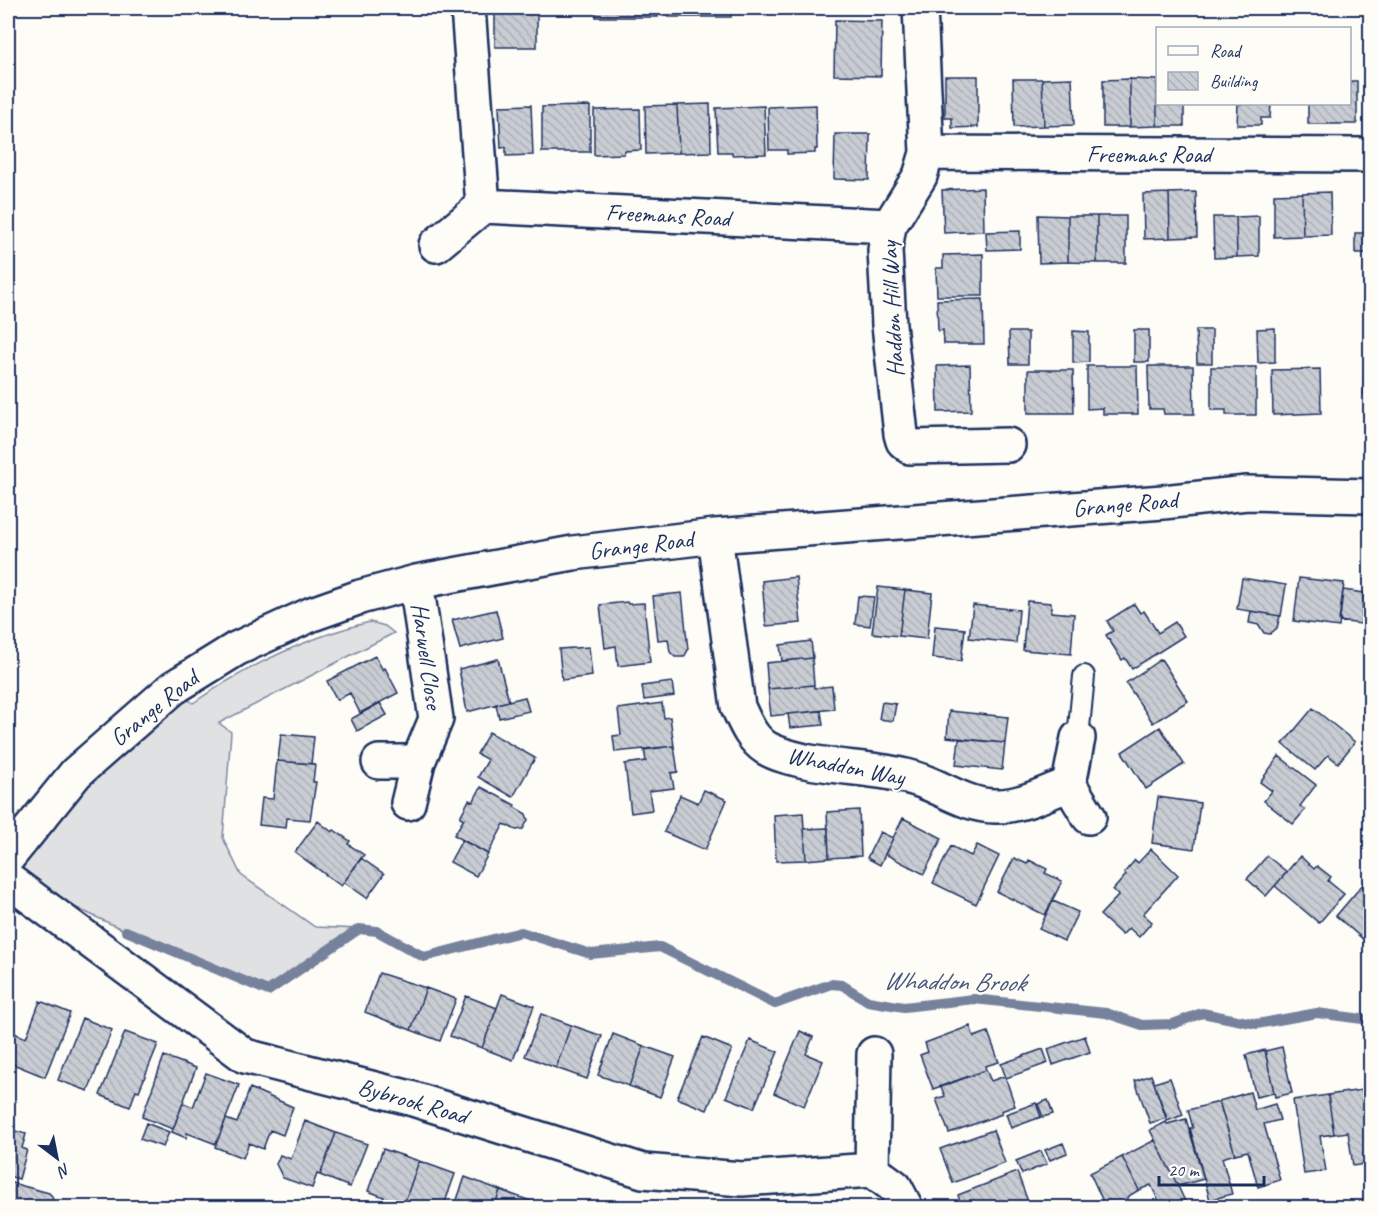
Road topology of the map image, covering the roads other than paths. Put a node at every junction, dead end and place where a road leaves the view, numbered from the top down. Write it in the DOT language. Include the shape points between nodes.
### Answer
graph roads {
  1 [pos="468,8"];
  2 [pos="920,8"];
  3 [pos="927,153"];
  4 [pos="1371,155"];
  5 [pos="483,206"];
  6 [pos="889,226"];
  7 [pos="436,245"];
  8 [pos="1008,445"];
  9 [pos="1371,496"];
  10 [pos="715,536"];
  11 [pos="416,582"];
  12 [pos="1084,676"];
  13 [pos="1078,738"];
  14 [pos="379,762"];
  15 [pos="418,762"];
  16 [pos="1069,784"];
  17 [pos="408,803"];
  18 [pos="1089,817"];
  19 [pos="8,857"];
  20 [pos="8,880"];
  21 [pos="874,1054"];
  22 [pos="872,1170"];
  23 [pos="906,1208"];
  1 -- 5 [label="street"];
  2 -- 3 [label="street, Haddon Hill Way"];
  3 -- 4 [label="street, Freemans Road"];
  3 -- 6 [label="street, Haddon Hill Way" via="920,177"];
  5 -- 6 [label="street, Freemans Road"];
  5 -- 7 [label="street"];
  6 -- 8 [label="street, Haddon Hill Way" via="885,250 889,326 903,441 910,447"];
  9 -- 10 [label="street, Grange Road" via="1247,493"];
  10 -- 11 [label="street, Grange Road" via="573,552"];
  10 -- 16 [label="street, Whaddon Way" via="738,707 749,731 766,747 786,757 922,781 969,801 996,807 1027,801"];
  11 -- 15 [label="street, Harwell Close" via="436,719"];
  11 -- 19 [label="street, Grange Road" via="312,614 236,649 173,688 76,773"];
  12 -- 13 [label="lane"];
  13 -- 16 [label="street"];
  14 -- 15 [label="street"];
  15 -- 17 [label="street, Harwell Close"];
  16 -- 18 [label="street"];
  20 -- 22 [label="street, Bybrook Road" via="245,1056 410,1098 643,1171 742,1179"];
  21 -- 22 [label="street"];
  22 -- 23 [label="street" via="895,1187"];
}
